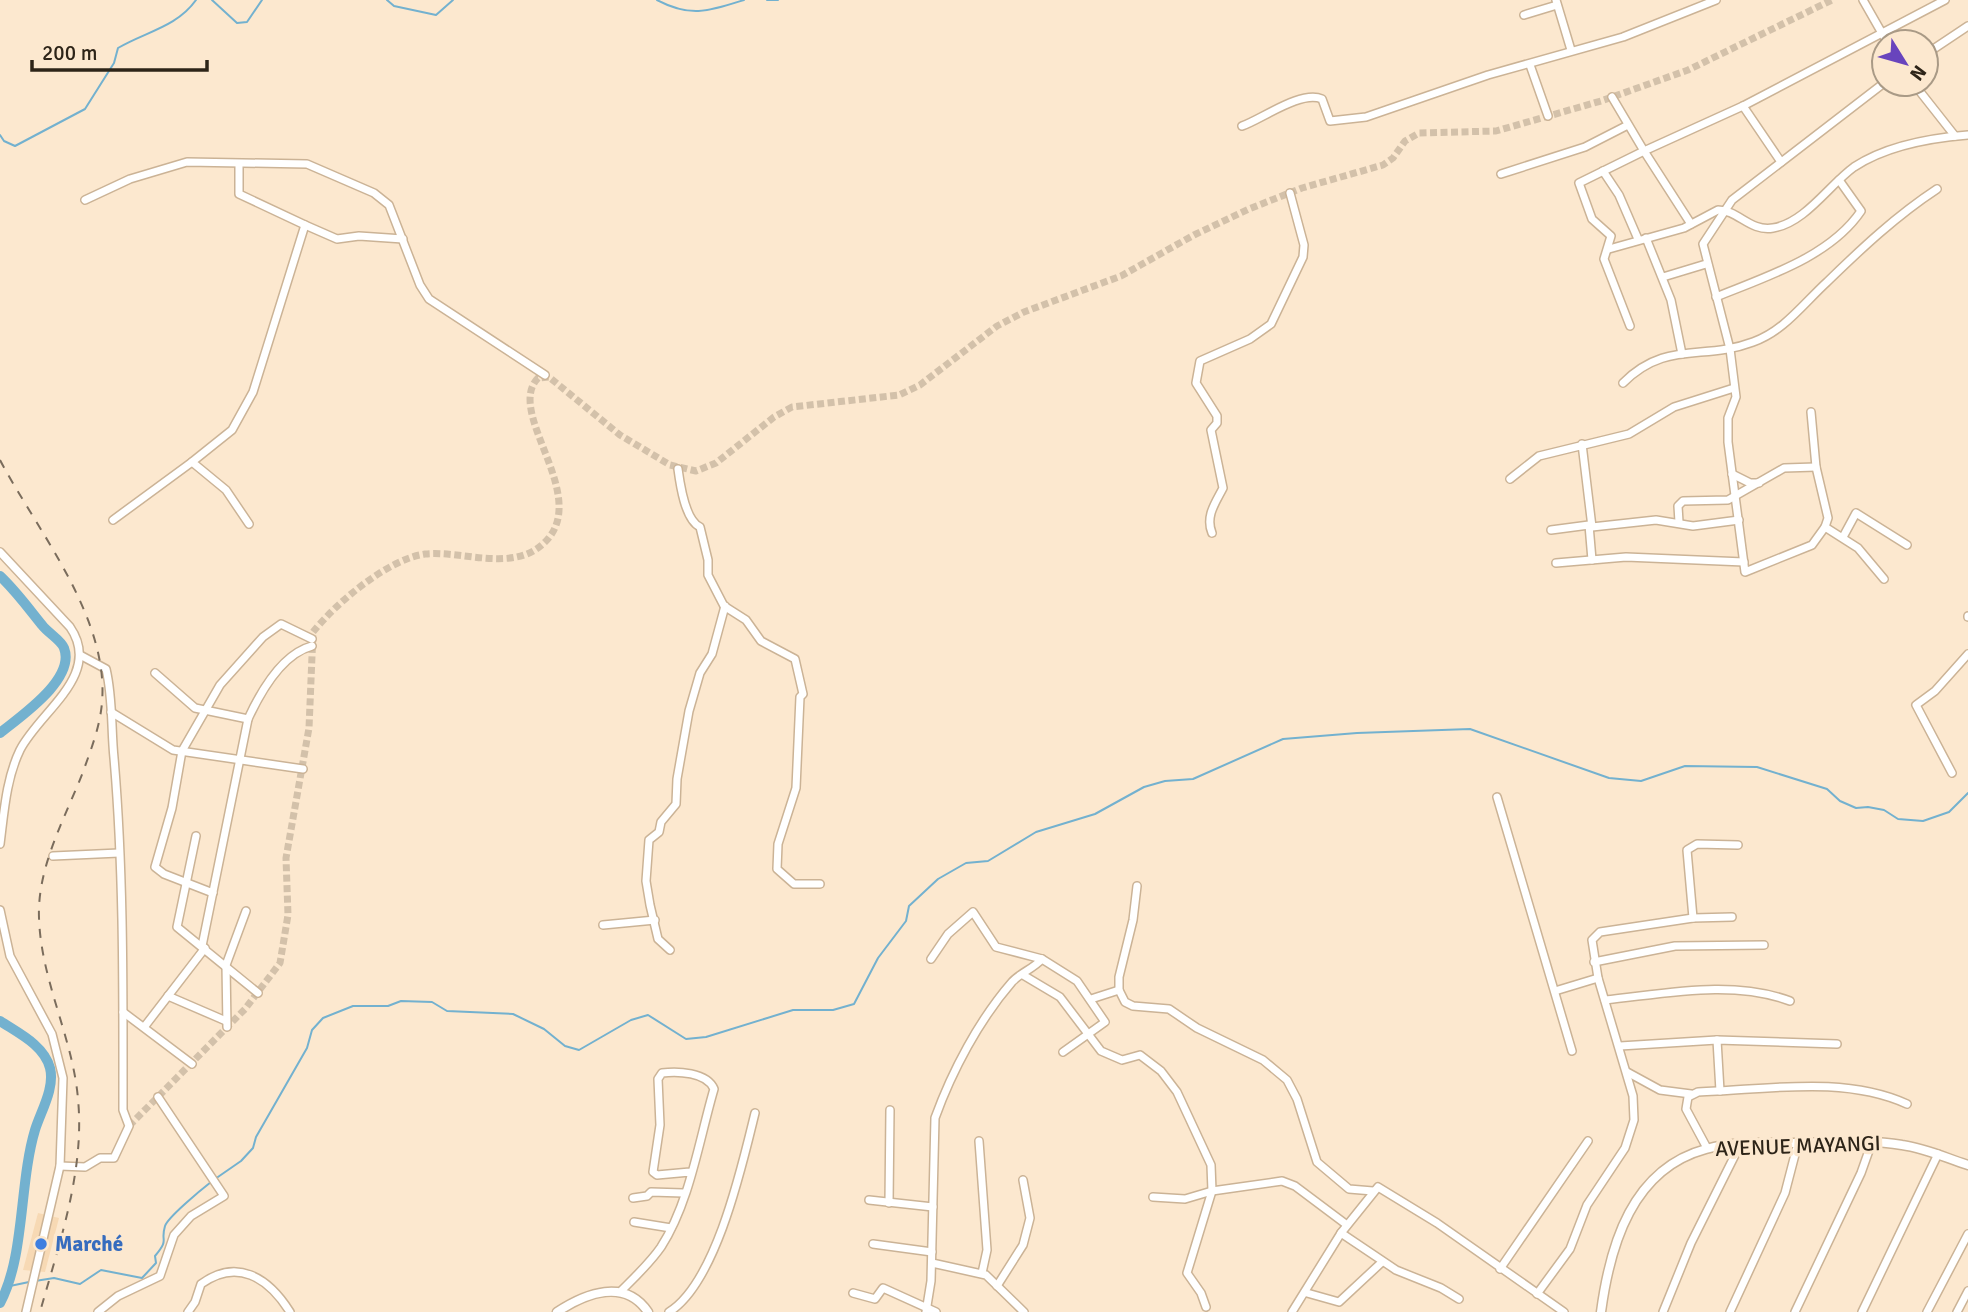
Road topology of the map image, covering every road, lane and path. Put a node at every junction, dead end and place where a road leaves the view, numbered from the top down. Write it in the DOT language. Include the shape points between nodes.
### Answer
graph roads {
  1 [pos="1716,0"];
  2 [pos="1863,0"];
  3 [pos="1945,0"];
  4 [pos="1556,3"];
  5 [pos="1524,15"];
  6 [pos="1968,26"];
  7 [pos="1879,28"];
  8 [pos="1902,28"];
  9 [pos="1940,45"];
  10 [pos="1870,46"];
  11 [pos="1571,50"];
  12 [pos="1530,65"];
  13 [pos="1870,94"];
  14 [pos="1612,97"];
  15 [pos="1925,98"];
  16 [pos="1743,106"];
  17 [pos="1548,116"];
  18 [pos="1242,125"];
  19 [pos="1626,126"];
  20 [pos="1968,135"];
  21 [pos="1955,136"];
  22 [pos="1644,151"];
  23 [pos="1781,162"];
  24 [pos="239,164"];
  25 [pos="1603,171"];
  26 [pos="1501,174"];
  27 [pos="1839,180"];
  28 [pos="1937,189"];
  29 [pos="1290,193"];
  30 [pos="85,200"];
  31 [pos="1724,210"];
  32 [pos="1691,224"];
  33 [pos="305,225"];
  34 [pos="404,239"];
  35 [pos="1642,239"];
  36 [pos="1609,249"];
  37 [pos="1706,264"];
  38 [pos="1663,277"];
  39 [pos="1716,297"];
  40 [pos="1630,326"];
  41 [pos="1730,349"];
  42 [pos="1682,354"];
  43 [pos="545,375"];
  44 [pos="1623,383"];
  45 [pos="1734,388"];
  46 [pos="1811,412"];
  47 [pos="1582,444"];
  48 [pos="192,462"];
  49 [pos="1816,467"];
  50 [pos="678,469"];
  51 [pos="1732,474"];
  52 [pos="1510,479"];
  53 [pos="1760,483"];
  54 [pos="1736,497"];
  55 [pos="113,520"];
  56 [pos="1739,520"];
  57 [pos="1679,522"];
  58 [pos="248,524"];
  59 [pos="1589,524"];
  60 [pos="1825,527"];
  61 [pos="1551,530"];
  62 [pos="1212,533"];
  63 [pos="1843,537"];
  64 [pos="1908,545"];
  65 [pos="0,552"];
  66 [pos="1592,560"];
  67 [pos="1744,562"];
  68 [pos="1556,563"];
  69 [pos="1884,579"];
  70 [pos="725,607"];
  71 [pos="1968,654"];
  72 [pos="80,656"];
  73 [pos="155,673"];
  74 [pos="204,711"];
  75 [pos="111,712"];
  76 [pos="248,719"];
  77 [pos="182,751"];
  78 [pos="239,758"];
  79 [pos="303,769"];
  80 [pos="1952,773"];
  81 [pos="1497,797"];
  82 [pos="196,836"];
  83 [pos="0,844"];
  84 [pos="1738,845"];
  85 [pos="118,853"];
  86 [pos="53,856"];
  87 [pos="186,881"];
  88 [pos="820,884"];
  89 [pos="1137,886"];
  90 [pos="213,893"];
  91 [pos="0,910"];
  92 [pos="246,911"];
  93 [pos="1732,917"];
  94 [pos="1693,918"];
  95 [pos="655,920"];
  96 [pos="603,925"];
  97 [pos="1764,945"];
  98 [pos="203,947"];
  99 [pos="670,950"];
  100 [pos="931,959"];
  101 [pos="1042,960"];
  102 [pos="1594,962"];
  103 [pos="226,965"];
  104 [pos="1023,975"];
  105 [pos="1598,978"];
  106 [pos="1119,990"];
  107 [pos="1555,991"];
  108 [pos="258,993"];
  109 [pos="168,996"];
  110 [pos="1091,999"];
  111 [pos="1605,1000"];
  112 [pos="1790,1000"];
  113 [pos="123,1013"];
  114 [pos="145,1026"];
  115 [pos="1087,1036"];
  116 [pos="1717,1041"];
  117 [pos="1837,1044"];
  118 [pos="1620,1046"];
  119 [pos="1572,1051"];
  120 [pos="1063,1052"];
  121 [pos="192,1064"];
  122 [pos="1627,1072"];
  123 [pos="1720,1091"];
  124 [pos="1691,1094"];
  125 [pos="158,1097"];
  126 [pos="1907,1104"];
  127 [pos="890,1111"];
  128 [pos="755,1113"];
  129 [pos="979,1140"];
  130 [pos="1588,1141"];
  131 [pos="1872,1142"];
  132 [pos="1741,1143"];
  133 [pos="1798,1143"];
  134 [pos="1706,1148"];
  135 [pos="1938,1154"];
  136 [pos="1968,1165"];
  137 [pos="60,1166"];
  138 [pos="690,1172"];
  139 [pos="1023,1180"];
  140 [pos="1212,1191"];
  141 [pos="1373,1191"];
  142 [pos="683,1193"];
  143 [pos="1153,1197"];
  144 [pos="632,1198"];
  145 [pos="869,1200"];
  146 [pos="889,1203"];
  147 [pos="933,1208"];
  148 [pos="634,1222"];
  149 [pos="1347,1225"];
  150 [pos="671,1228"];
  151 [pos="1341,1233"];
  152 [pos="1968,1234"];
  153 [pos="873,1244"];
  154 [pos="932,1252"];
  155 [pos="1382,1262"];
  156 [pos="932,1263"];
  157 [pos="1500,1269"];
  158 [pos="982,1272"];
  159 [pos="997,1286"];
  160 [pos="621,1291"];
  161 [pos="1968,1291"];
  162 [pos="853,1293"];
  163 [pos="1307,1293"];
  164 [pos="1536,1294"];
  165 [pos="1459,1299"];
  166 [pos="1206,1307"];
  167 [pos="926,1310"];
  168 [pos="27,1311"];
  169 [pos="98,1312"];
  170 [pos="188,1312"];
  171 [pos="290,1312"];
  172 [pos="557,1312"];
  173 [pos="648,1312"];
  174 [pos="669,1312"];
  175 [pos="936,1312"];
  176 [pos="1024,1312"];
  177 [pos="1292,1312"];
  178 [pos="1564,1312"];
  179 [pos="1601,1312"];
  180 [pos="1663,1312"];
  181 [pos="1730,1312"];
  182 [pos="1795,1312"];
  183 [pos="1862,1312"];
  184 [pos="1927,1312"];
  185 [pos="1956,1312"];
  1 -- 11 [label="street" via="1632,34"];
  2 -- 7 [label="street"];
  3 -- 8 [label="street"];
  4 -- 5 [label="street"];
  4 -- 11 [label="street"];
  6 -- 9 [label="street"];
  10 -- 16 [label="street"];
  11 -- 12 [label="street"];
  12 -- 17 [label="street"];
  12 -- 18 [label="street" via="1366,117 1330,121 1322,99 1316,97 1286,104"];
  13 -- 23 [label="street"];
  14 -- 19 [label="street"];
  15 -- 21 [label="street"];
  16 -- 22 [label="street"];
  16 -- 23 [label="street"];
  19 -- 22 [label="street"];
  19 -- 26 [label="street" via="1585,147"];
  20 -- 21 [label="street"];
  21 -- 27 [label="street" via="1868,159"];
  22 -- 25 [label="street"];
  22 -- 32 [label="street"];
  23 -- 31 [label="street"];
  24 -- 30 [label="street" via="187,162 130,179"];
  24 -- 33 [label="street" via="239,194"];
  24 -- 34 [label="street" via="307,164 374,193 391,207"];
  25 -- 35 [label="street"];
  25 -- 36 [label="street" via="1578,186 1592,219 1611,236"];
  27 -- 31 [label="street" via="1797,217 1778,227 1754,227"];
  27 -- 39 [label="street" via="1861,211 1846,228 1789,266"];
  28 -- 41 [label="street" via="1885,227 1781,327"];
  29 -- 62 [label="street" via="1303,257 1272,322 1250,339 1199,361 1196,383 1217,416 1211,430 1223,486 1212,505"];
  31 -- 32 [label="street"];
  31 -- 37 [label="street" via="1705,238"];
  32 -- 35 [label="street"];
  33 -- 34 [label="street" via="337,239"];
  33 -- 48 [label="street" via="253,392 232,430"];
  34 -- 43 [label="street" via="429,299"];
  35 -- 36 [label="street"];
  35 -- 38 [label="street"];
  36 -- 40 [label="street" via="1605,263"];
  37 -- 38 [label="street"];
  37 -- 39 [label="street"];
  38 -- 42 [label="street"];
  39 -- 41 [label="street"];
  41 -- 42 [label="street"];
  41 -- 45 [label="street"];
  42 -- 44 [label="street" via="1646,363"];
  45 -- 47 [label="street" via="1674,407 1629,433"];
  45 -- 51 [label="street" via="1735,402 1727,426"];
  46 -- 49 [label="street"];
  47 -- 52 [label="street" via="1539,456"];
  47 -- 59 [label="street"];
  48 -- 55 [label="street"];
  48 -- 58 [label="street" via="226,490"];
  49 -- 53 [label="street" via="1789,466"];
  49 -- 60 [label="street" via="1828,518"];
  50 -- 70 [label="street" via="681,495 700,527 708,575"];
  51 -- 53 [label="street"];
  51 -- 54 [label="street"];
  53 -- 54 [label="street"];
  54 -- 56 [label="street"];
  54 -- 57 [label="street" via="1683,501 1678,506"];
  56 -- 57 [label="street" via="1693,526"];
  56 -- 67 [label="street"];
  57 -- 59 [label="street" via="1644,520 1595,528"];
  59 -- 61 [label="street"];
  59 -- 66 [label="street"];
  60 -- 63 [label="street"];
  60 -- 67 [label="street" via="1816,542 1800,551 1745,572"];
  63 -- 64 [label="street" via="1856,513"];
  63 -- 69 [label="street"];
  65 -- 72 [label="street" via="71,627"];
  66 -- 67 [label="street" via="1637,557"];
  66 -- 68 [label="street"];
  70 -- 88 [label="street" via="746,620 761,641 795,658 800,668 803,694 796,788 778,845 777,869 794,884"];
  70 -- 95 [label="street" via="688,713 676,804 649,840 646,881"];
  71 -- 80 [label="street" via="1916,705"];
  72 -- 75 [label="street" via="106,669"];
  72 -- 83 [label="street" via="75,679 20,750 9,783"];
  73 -- 74 [label="street"];
  74 -- 76 [label="street"];
  74 -- 76 [label="street" via="237,665 278,625 284,625 312,643 297,652 261,692"];
  74 -- 77 [label="street"];
  75 -- 77 [label="street" via="171,749"];
  75 -- 85 [label="street" via="120,802"];
  76 -- 78 [label="street"];
  77 -- 78 [label="street"];
  77 -- 87 [label="street" via="172,808 155,864 164,874"];
  78 -- 79 [label="street"];
  78 -- 90 [label="street"];
  81 -- 107 [label="street"];
  82 -- 87 [label="street"];
  84 -- 94 [label="street" via="1697,844 1687,850"];
  85 -- 86 [label="street"];
  85 -- 113 [label="street"];
  87 -- 90 [label="street"];
  87 -- 98 [label="street" via="177,925"];
  89 -- 106 [label="street"];
  90 -- 98 [label="street"];
  91 -- 137 [label="street" via="10,956 51,1032 61,1061 64,1115"];
  92 -- 103 [label="street"];
  93 -- 94 [label="street"];
  94 -- 102 [label="street" via="1600,932 1590,944"];
  95 -- 96 [label="street"];
  95 -- 99 [label="street" via="658,939"];
  97 -- 102 [label="street" via="1675,946"];
  98 -- 103 [label="street"];
  98 -- 109 [label="street"];
  100 -- 101 [label="street" via="948,934 973,912 995,946"];
  101 -- 104 [label="street"];
  101 -- 110 [label="street" via="1077,981"];
  102 -- 105 [label="street"];
  103 -- 108 [label="street"];
  103 -- 109 [label="street" via="227,1024"];
  104 -- 115 [label="street" via="1060,998"];
  104 -- 147 [label="street" via="986,1017 944,1095 934,1132"];
  105 -- 107 [label="street"];
  105 -- 111 [label="street"];
  106 -- 110 [label="street"];
  106 -- 141 [label="street" via="1129,1004 1170,1009 1197,1028 1264,1060 1287,1080 1297,1099 1317,1162 1349,1189"];
  107 -- 119 [label="street"];
  109 -- 114 [label="street"];
  110 -- 115 [label="street" via="1105,1022"];
  111 -- 112 [label="street" via="1723,990 1762,992"];
  111 -- 118 [label="street"];
  113 -- 114 [label="street"];
  113 -- 137 [label="street" via="123,1110 129,1126 114,1158 100,1158 85,1167"];
  114 -- 121 [label="street"];
  115 -- 120 [label="street"];
  115 -- 140 [label="street" via="1109,1056 1122,1060 1140,1055 1167,1077 1211,1165"];
  116 -- 117 [label="street"];
  116 -- 118 [label="street"];
  116 -- 123 [label="street"];
  118 -- 122 [label="street"];
  122 -- 124 [label="street" via="1660,1090"];
  122 -- 164 [label="street" via="1635,1109 1625,1148 1587,1205 1570,1248"];
  123 -- 124 [label="street"];
  123 -- 126 [label="street" via="1866,1089"];
  124 -- 134 [label="street" via="1686,1109"];
  125 -- 169 [label="street" via="224,1196 191,1216 174,1235 162,1274 118,1296"];
  127 -- 146 [label="street"];
  128 -- 174 [label="street" via="736,1186 700,1279"];
  129 -- 158 [label="street" via="987,1250"];
  130 -- 157 [label="street"];
  131 -- 133 [label="street, AVENUE MAYANGI"];
  131 -- 135 [label="street, AVENUE MAYANGI"];
  131 -- 182 [label="street"];
  132 -- 133 [label="street, AVENUE MAYANGI"];
  132 -- 134 [label="street, AVENUE MAYANGI"];
  132 -- 180 [label="street"];
  133 -- 181 [label="street" via="1785,1193"];
  134 -- 179 [label="street, AVENUE MAYANGI" via="1662,1171 1632,1208 1613,1249"];
  135 -- 136 [label="street, AVENUE MAYANGI"];
  135 -- 183 [label="street"];
  137 -- 168 [label="street"];
  138 -- 138 [label="street" via="713,1084 683,1072 662,1073 653,1172"];
  138 -- 142 [label="street"];
  139 -- 159 [label="street" via="1030,1218 1023,1245"];
  140 -- 143 [label="street" via="1185,1199"];
  140 -- 149 [label="street" via="1274,1180 1288,1182"];
  140 -- 166 [label="street" via="1187,1273"];
  141 -- 149 [label="street"];
  141 -- 157 [label="street" via="1381,1187 1396,1196"];
  142 -- 144 [label="street" via="651,1192"];
  142 -- 150 [label="street"];
  145 -- 146 [label="street"];
  146 -- 147 [label="street"];
  147 -- 154 [label="street"];
  148 -- 150 [label="street"];
  149 -- 151 [label="street"];
  150 -- 160 [label="street"];
  151 -- 155 [label="street"];
  151 -- 163 [label="street"];
  152 -- 184 [label="street"];
  153 -- 154 [label="street"];
  154 -- 156 [label="street"];
  155 -- 163 [label="street" via="1339,1302"];
  155 -- 165 [label="street"];
  156 -- 158 [label="street"];
  156 -- 167 [label="street"];
  157 -- 164 [label="street"];
  158 -- 159 [label="street"];
  159 -- 176 [label="street"];
  160 -- 172 [label="street" via="592,1295"];
  160 -- 173 [label="street" via="637,1299"];
  161 -- 185 [label="street"];
  162 -- 167 [label="street" via="875,1298 883,1288"];
  163 -- 177 [label="street"];
  164 -- 178 [label="street"];
  167 -- 175 [label="street"];
  170 -- 171 [label="street" via="201,1284 221,1271 259,1279"];
}
